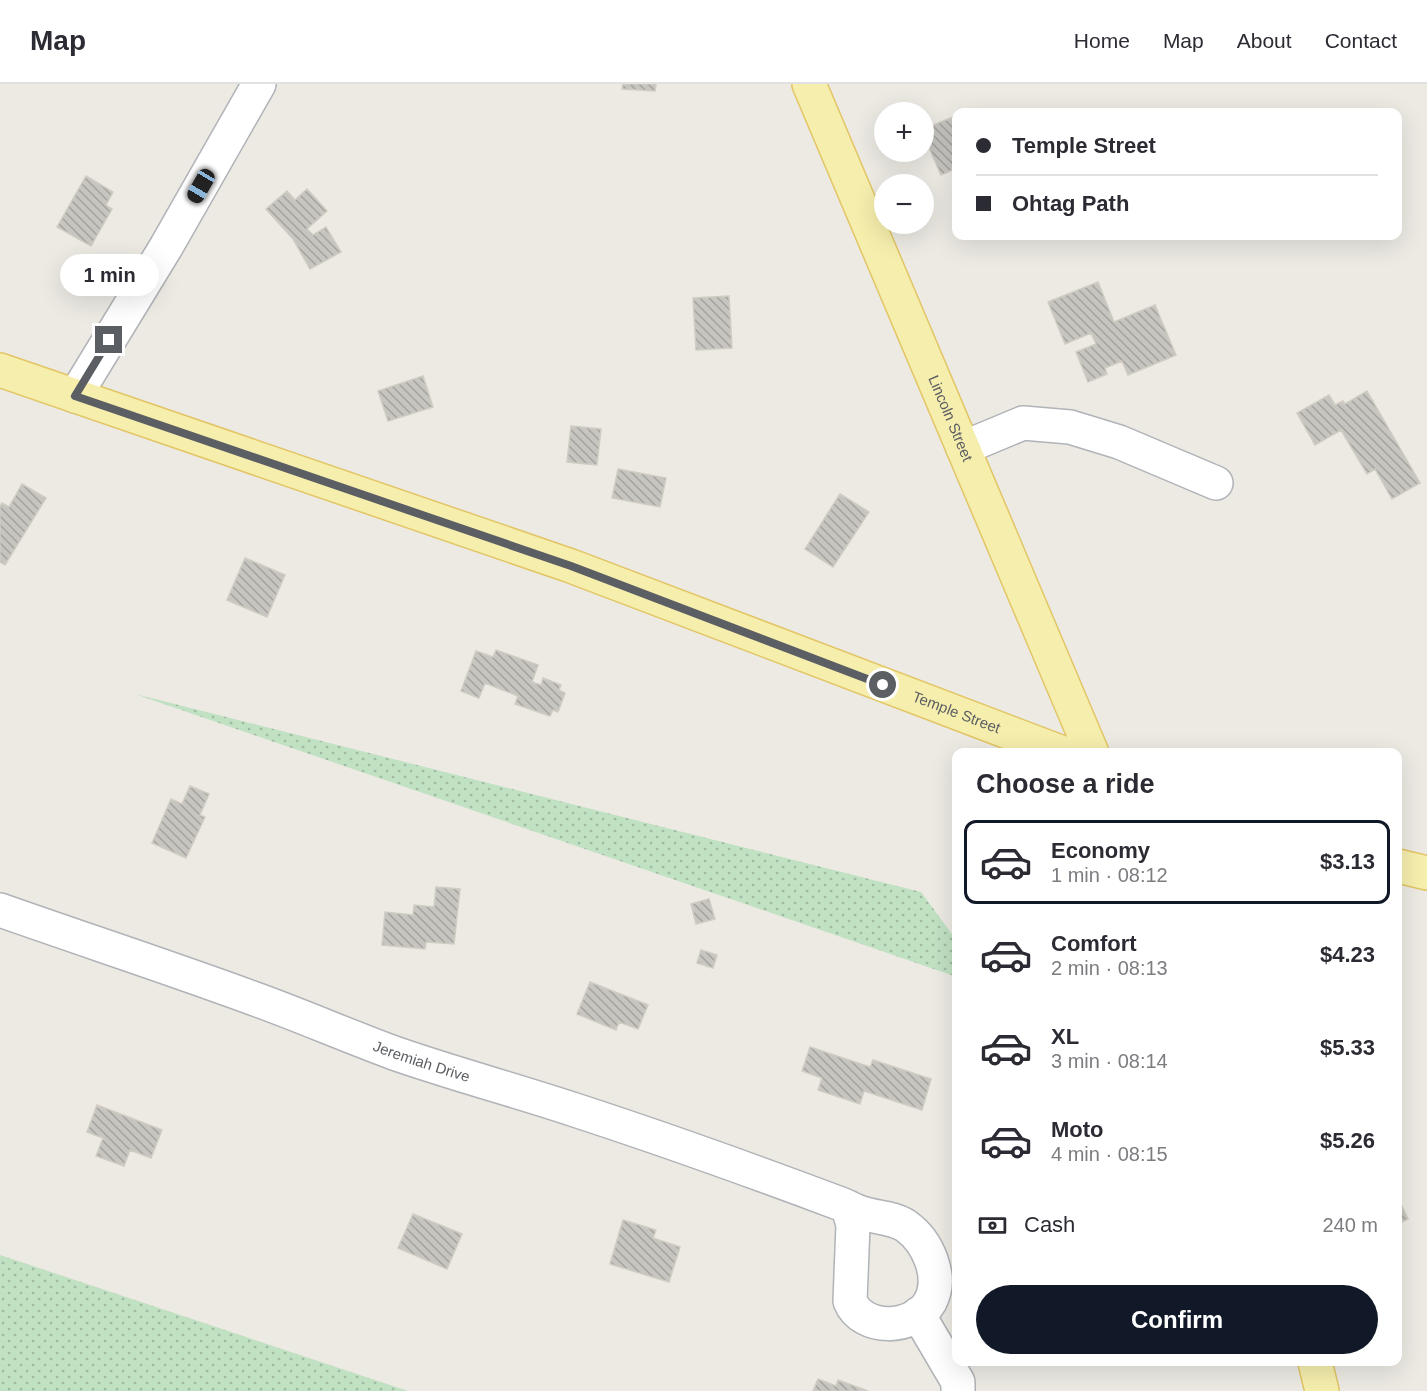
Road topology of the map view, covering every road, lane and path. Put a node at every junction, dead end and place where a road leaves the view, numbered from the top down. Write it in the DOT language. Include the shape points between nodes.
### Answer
graph roads {
  1 [pos="259,84"];
  2 [pos="809,84"];
  3 [pos="0,370"];
  4 [pos="75,396"];
  5 [pos="963,448"];
  6 [pos="1216,483"];
  7 [pos="1050,748"];
  8 [pos="1090,748"];
  9 [pos="1402,867"];
  10 [pos="1427,873"];
  11 [pos="0,910"];
  12 [pos="848,1207"];
  13 [pos="918,1314"];
  14 [pos="1316,1366"];
  15 [pos="958,1391"];
  16 [pos="1322,1391"];
  1 -- 4 [label="street" via="166,248"];
  2 -- 5 [label="main road, Lincoln Street"];
  3 -- 4 [label="main road, Temple Street"];
  4 -- 7 [label="main road, Temple Street" via="571,566"];
  5 -- 6 [label="street" via="1023,423 1070,427 1119,442"];
  5 -- 8 [label="main road, Lincoln Street"];
  9 -- 10 [label="main road"];
  11 -- 12 [label="street, Jeremiah Drive" via="395,1053 585,1113"];
  12 -- 13 [label="street, Jeremiah Drive" via="904,1224 926,1247 932,1261 934,1290 929,1303"];
  12 -- 13 [label="street" via="853,1225 850,1300 854,1312 886,1324"];
  13 -- 15 [label="street" via="958,1382"];
  14 -- 16 [label="main road"];
}
